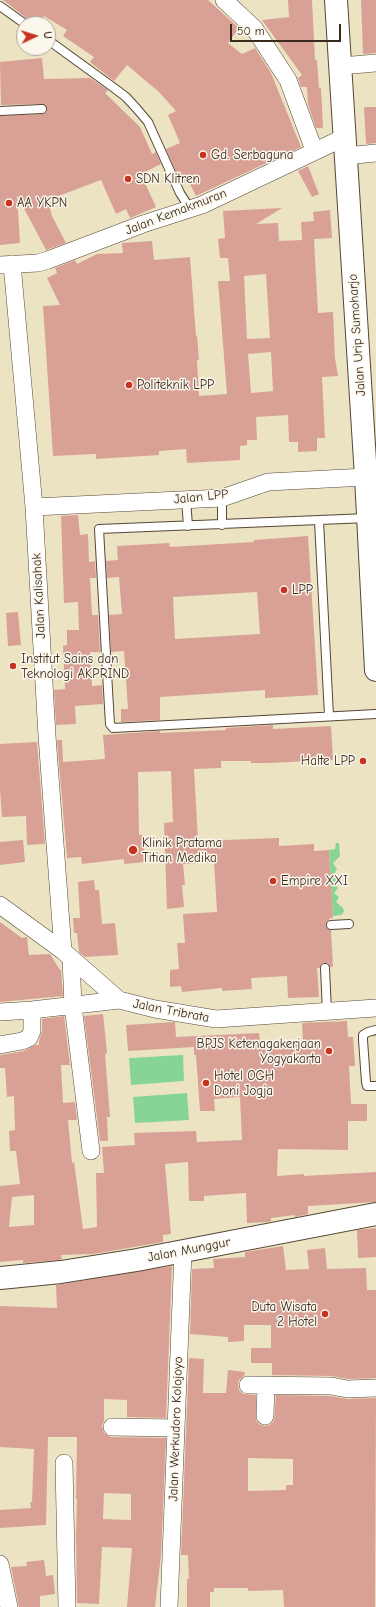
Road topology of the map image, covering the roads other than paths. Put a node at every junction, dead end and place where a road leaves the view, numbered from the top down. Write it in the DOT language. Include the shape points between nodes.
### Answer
graph roads {
  1 [pos="224,0"];
  2 [pos="336,0"];
  3 [pos="0,6"];
  4 [pos="16,18"];
  5 [pos="56,46"];
  6 [pos="376,63"];
  7 [pos="341,66"];
  8 [pos="42,109"];
  9 [pos="0,111"];
  10 [pos="345,146"];
  11 [pos="314,150"];
  12 [pos="376,153"];
  13 [pos="190,209"];
  14 [pos="6,265"];
  15 [pos="366,477"];
  16 [pos="222,498"];
  17 [pos="186,499"];
  18 [pos="34,507"];
  19 [pos="368,518"];
  20 [pos="319,520"];
  21 [pos="222,525"];
  22 [pos="188,526"];
  23 [pos="373,560"];
  24 [pos="376,670"];
  25 [pos="376,714"];
  26 [pos="329,716"];
  27 [pos="0,904"];
  28 [pos="348,924"];
  29 [pos="331,925"];
  30 [pos="67,954"];
  31 [pos="325,968"];
  32 [pos="119,1000"];
  33 [pos="73,1006"];
  34 [pos="376,1008"];
  35 [pos="32,1010"];
  36 [pos="0,1012"];
  37 [pos="327,1012"];
  38 [pos="376,1030"];
  39 [pos="0,1045"];
  40 [pos="376,1086"];
  41 [pos="91,1151"];
  42 [pos="376,1214"];
  43 [pos="182,1252"];
  44 [pos="0,1278"];
  45 [pos="248,1385"];
  46 [pos="266,1385"];
  47 [pos="376,1388"];
  48 [pos="265,1416"];
  49 [pos="112,1427"];
  50 [pos="176,1428"];
  51 [pos="64,1463"];
  52 [pos="0,1564"];
  53 [pos="9,1607"];
  54 [pos="67,1607"];
  55 [pos="170,1607"];
  1 -- 11 [label="street" via="254,28 288,80"];
  2 -- 7 [label="main road, Jalan Urip Sumoharjo"];
  3 -- 4 [label="lane"];
  5 -- 13 [label="lane" via="110,85 148,122 180,193"];
  6 -- 7 [label="street"];
  7 -- 10 [label="main road, Jalan Urip Sumoharjo"];
  8 -- 9 [label="lane"];
  10 -- 11 [label="street, Jalan Kemakmuran"];
  10 -- 12 [label="street, Jalan Kemakmuran"];
  10 -- 15 [label="main road, Jalan Urip Sumoharjo"];
  11 -- 13 [label="street, Jalan Kemakmuran"];
  13 -- 14 [label="street, Jalan Kemakmuran" via="48,260"];
  14 -- 18 [label="street, Jalan Kalisahak"];
  15 -- 16 [label="street, Jalan LPP" via="268,482"];
  15 -- 19 [label="main road, Jalan Urip Sumoharjo"];
  16 -- 17 [label="street, Jalan LPP"];
  16 -- 21 [label="lane"];
  17 -- 18 [label="street, Jalan LPP"];
  17 -- 22 [label="lane"];
  18 -- 30 [label="street, Jalan Kalisahak" via="47,736"];
  19 -- 20 [label="lane"];
  19 -- 23 [label="main road, Jalan Urip Sumoharjo"];
  20 -- 21 [label="lane"];
  20 -- 26 [label="lane"];
  21 -- 22 [label="lane"];
  22 -- 26 [label="lane" via="99,529 111,727 121,729"];
  23 -- 24 [label="main road, Jalan Urip Sumoharjo"];
  25 -- 26 [label="lane"];
  27 -- 30 [label="street, Jalan Tribrata"];
  28 -- 29 [label="lane"];
  30 -- 32 [label="street, Jalan Tribrata"];
  30 -- 33 [label="street, Jalan Kalisahak"];
  31 -- 37 [label="lane"];
  32 -- 33 [label="street"];
  32 -- 37 [label="street, Jalan Tribrata" via="216,1019"];
  33 -- 35 [label="street"];
  33 -- 41 [label="street, Jalan Kalisahak"];
  34 -- 37 [label="street, Jalan Tribrata"];
  35 -- 36 [label="street"];
  35 -- 39 [label="street" via="32,1031 29,1038"];
  38 -- 40 [label="lane" via="363,1035 367,1086"];
  42 -- 43 [label="main road, Jalan Munggur"];
  43 -- 44 [label="main road, Jalan Munggur" via="62,1272"];
  43 -- 50 [label="street, Jalan Werkudoro Kolojoyo"];
  45 -- 46 [label="street"];
  46 -- 47 [label="street"];
  46 -- 48 [label="street"];
  49 -- 50 [label="street"];
  50 -- 55 [label="street, Jalan Werkudoro Kolojoyo"];
  51 -- 54 [label="street"];
  52 -- 53 [label="street"];
}
